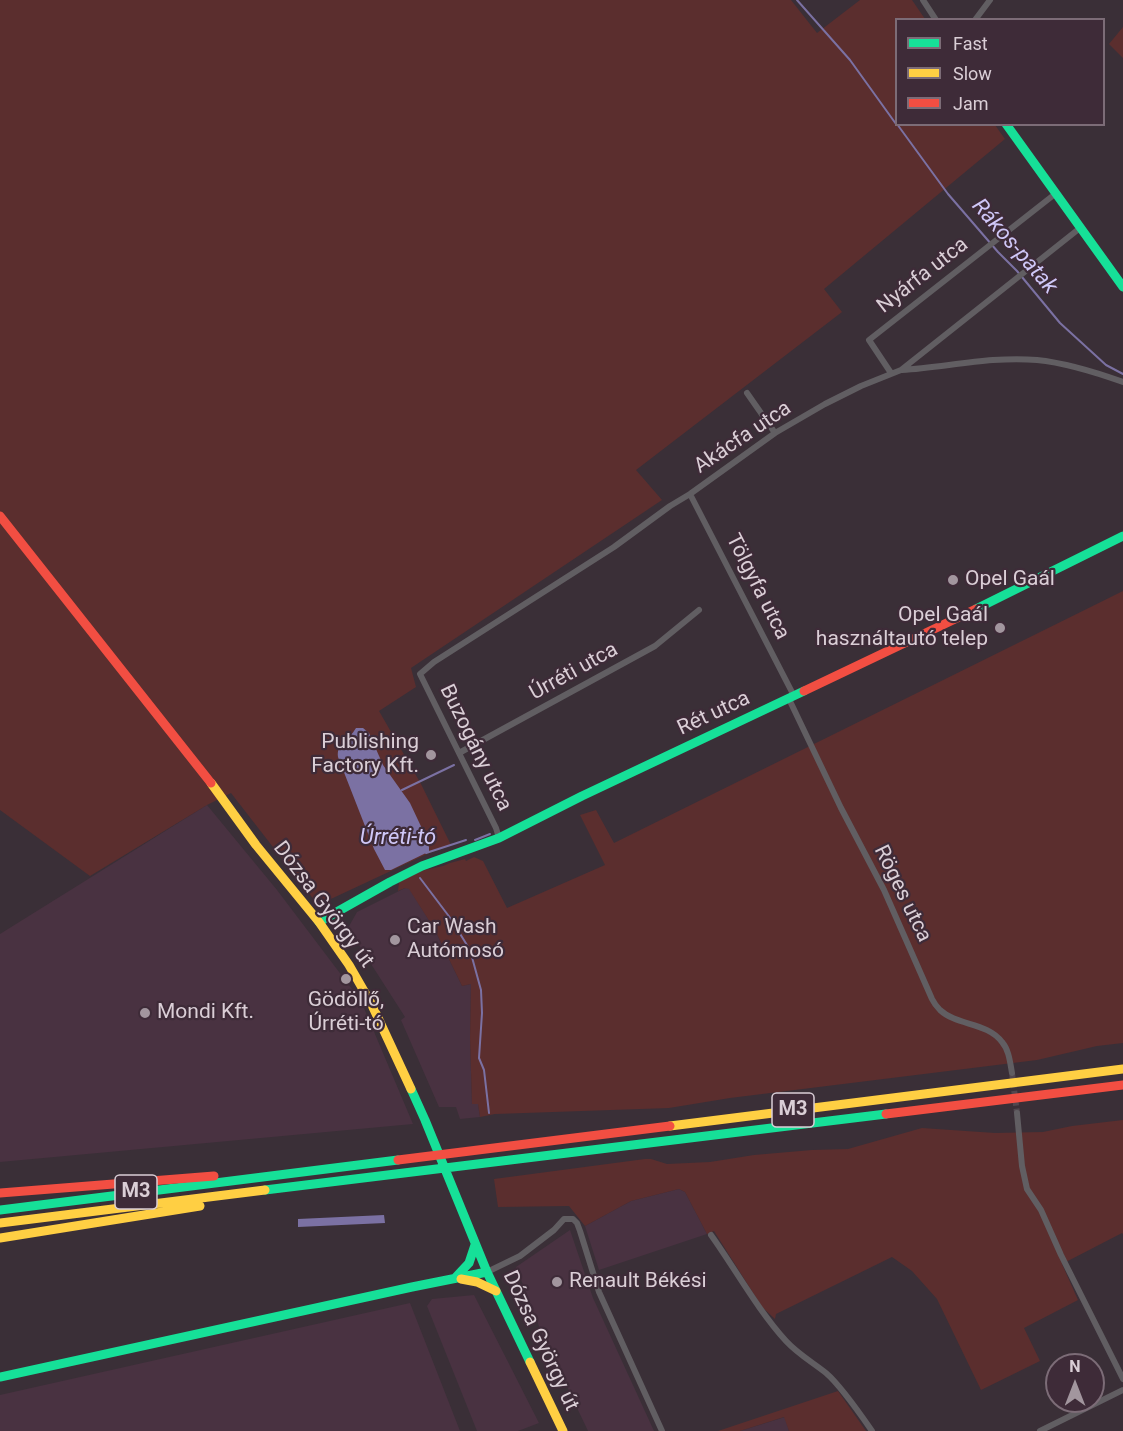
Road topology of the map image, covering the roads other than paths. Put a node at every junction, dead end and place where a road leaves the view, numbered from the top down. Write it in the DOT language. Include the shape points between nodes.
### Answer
graph roads {
  1 [pos="923,0"];
  2 [pos="990,0"];
  3 [pos="935,18"];
  4 [pos="976,18"];
  5 [pos="1007,126"];
  6 [pos="1054,194"];
  7 [pos="1080,228"];
  8 [pos="1123,287"];
  9 [pos="901,370"];
  10 [pos="891,373"];
  11 [pos="1123,382"];
  12 [pos="747,393"];
  13 [pos="775,433"];
  14 [pos="690,494"];
  15 [pos="0,516"];
  16 [pos="1123,536"];
  17 [pos="699,610"];
  18 [pos="420,674"];
  19 [pos="791,697"];
  20 [pos="459,753"];
  21 [pos="498,838"];
  22 [pos="319,922"];
  23 [pos="1123,1069"];
  24 [pos="1012,1072"];
  25 [pos="1123,1085"];
  26 [pos="1017,1113"];
  27 [pos="272,1175"];
  28 [pos="0,1192"];
  29 [pos="255,1192"];
  30 [pos="0,1210"];
  31 [pos="0,1223"];
  32 [pos="711,1235"];
  33 [pos="0,1238"];
  34 [pos="475,1245"];
  35 [pos="487,1272"];
  36 [pos="455,1278"];
  37 [pos="496,1291"];
  38 [pos="0,1377"];
  39 [pos="1123,1379"];
  40 [pos="1123,1390"];
  41 [pos="559,1430"];
  42 [pos="662,1431"];
  43 [pos="872,1431"];
  44 [pos="1040,1431"];
  1 -- 3 [label="street"];
  2 -- 4 [label="street"];
  5 -- 6 [label="main road"];
  6 -- 7 [label="main road"];
  6 -- 10 [label="street, Nyárfa utca" via="869,340"];
  7 -- 8 [label="main road"];
  7 -- 9 [label="street, Akácfa utca"];
  9 -- 10 [label="street, Akácfa utca"];
  9 -- 11 [label="street" via="1035,360 1076,367"];
  10 -- 13 [label="street, Akácfa utca"];
  12 -- 13 [label="street"];
  13 -- 14 [label="street, Akácfa utca"];
  14 -- 18 [label="street, Akácfa utca"];
  14 -- 19 [label="street, Tölgyfa utca"];
  15 -- 22 [label="main road, Dózsa György út"];
  16 -- 19 [label="main road, Rét utca"];
  17 -- 20 [label="street, Úrréti utca" via="655,646"];
  18 -- 20 [label="street, Buzogány utca"];
  19 -- 21 [label="main road, Rét utca"];
  19 -- 24 [label="street, Röges utca" via="932,999 947,1015 999,1038 1008,1053"];
  20 -- 21 [label="street, Buzogány utca"];
  21 -- 22 [label="main road, Rét utca" via="422,866"];
  22 -- 34 [label="main road, Dózsa György út" via="372,1005 425,1120"];
  23 -- 27 [label="main road, M3"];
  25 -- 29 [label="main road, M3"];
  26 -- 39 [label="street" via="1027,1189 1041,1210"];
  27 -- 28 [label="main road"];
  27 -- 30 [label="main road, M3"];
  29 -- 31 [label="main road, M3"];
  29 -- 33 [label="main road" via="212,1204"];
  32 -- 43 [label="street" via="780,1334 833,1379"];
  34 -- 35 [label="main road, Dózsa György út"];
  34 -- 36 [label="main road" via="469,1263"];
  35 -- 36 [label="main road"];
  35 -- 37 [label="main road, Dózsa György út"];
  35 -- 42 [label="street" via="520,1256 564,1219 573,1219 599,1293"];
  36 -- 37 [label="main road"];
  36 -- 38 [label="main road"];
  37 -- 41 [label="main road, Dózsa György út"];
  40 -- 44 [label="street"];
}
